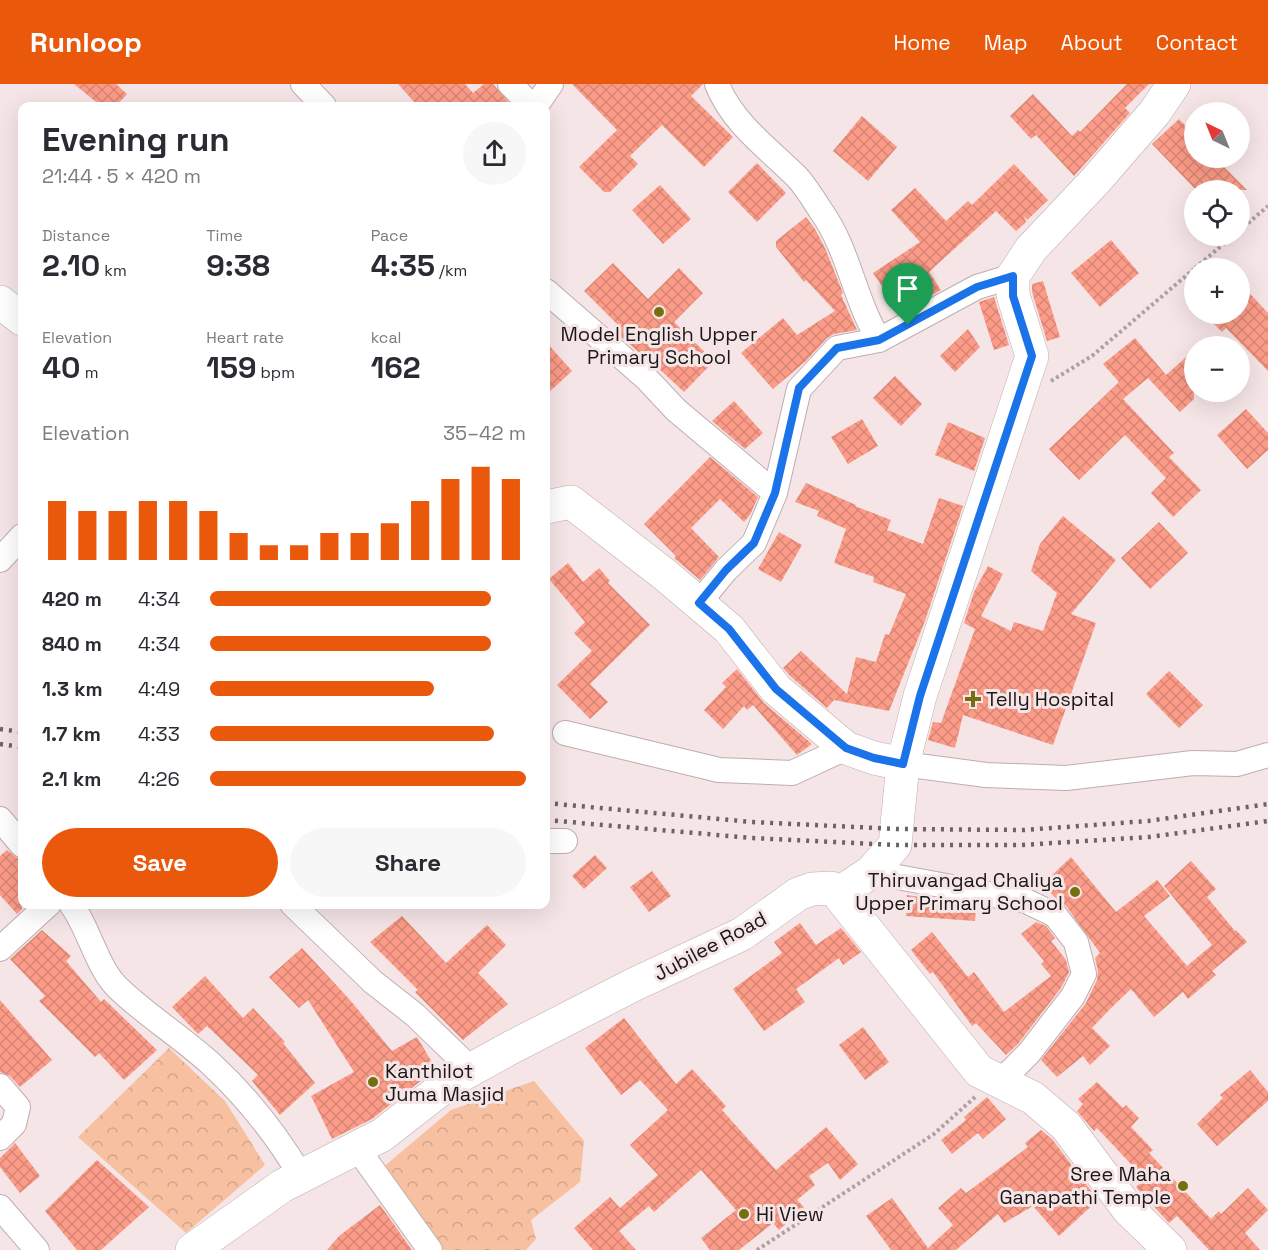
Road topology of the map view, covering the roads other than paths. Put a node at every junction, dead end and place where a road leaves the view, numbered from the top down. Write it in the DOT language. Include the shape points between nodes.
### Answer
graph roads {
  1 [pos="303,84"];
  2 [pos="510,84"];
  3 [pos="551,84"];
  4 [pos="717,84"];
  5 [pos="1174,84"];
  6 [pos="320,102"];
  7 [pos="530,102"];
  8 [pos="537,102"];
  9 [pos="1013,276"];
  10 [pos="550,294"];
  11 [pos="0,302"];
  12 [pos="18,316"];
  13 [pos="879,340"];
  14 [pos="775,493"];
  15 [pos="550,506"];
  16 [pos="18,540"];
  17 [pos="0,560"];
  18 [pos="699,603"];
  19 [pos="565,733"];
  20 [pos="846,748"];
  21 [pos="1268,755"];
  22 [pos="903,764"];
  23 [pos="0,819"];
  24 [pos="18,840"];
  25 [pos="872,872"];
  26 [pos="838,894"];
  27 [pos="44,909"];
  28 [pos="75,909"];
  29 [pos="297,909"];
  30 [pos="0,949"];
  31 [pos="471,1069"];
  32 [pos="999,1083"];
  33 [pos="0,1086"];
  34 [pos="0,1138"];
  35 [pos="357,1148"];
  36 [pos="301,1176"];
  37 [pos="0,1207"];
  38 [pos="37,1250"];
  39 [pos="192,1250"];
  40 [pos="430,1250"];
  41 [pos="1170,1250"];
  1 -- 6 [label="street"];
  2 -- 7 [label="street"];
  3 -- 8 [label="street"];
  4 -- 13 [label="street" via="749,132 799,179 823,213"];
  5 -- 9 [label="street" via="1155,112 1031,249"];
  9 -- 13 [label="street" via="977,287"];
  9 -- 22 [label="street" via="1013,296 1032,356 920,696"];
  10 -- 14 [label="street" via="647,379 676,410"];
  11 -- 12 [label="street"];
  13 -- 14 [label="street" via="837,348 799,388"];
  14 -- 18 [label="street" via="754,543"];
  15 -- 18 [label="street" via="571,502"];
  16 -- 17 [label="street"];
  18 -- 20 [label="street" via="729,629 776,689"];
  19 -- 20 [label="street" via="719,770 792,773"];
  20 -- 22 [label="street"];
  21 -- 22 [label="street" via="1237,764 1193,764 1066,778 987,775"];
  22 -- 25 [label="street" via="895,845"];
  23 -- 24 [label="street"];
  25 -- 26 [label="street"];
  25 -- 32 [label="street" via="1026,901 1055,915 1076,942 1084,974 1073,996 1029,1053"];
  26 -- 31 [label="street, Jubilee Road" via="831,888 798,894 742,934"];
  26 -- 32 [label="street" via="979,1071"];
  27 -- 30 [label="street"];
  28 -- 36 [label="street" via="116,986 210,1063 258,1112"];
  29 -- 31 [label="street"];
  31 -- 35 [label="street, Jubilee Road" via="382,1135"];
  32 -- 41 [label="street" via="1033,1098 1066,1126 1128,1209"];
  33 -- 34 [label="street" via="18,1107 14,1124"];
  35 -- 36 [label="street, Jubilee Road"];
  35 -- 40 [label="street"];
  36 -- 39 [label="street, Jubilee Road"];
  37 -- 38 [label="street"];
}
